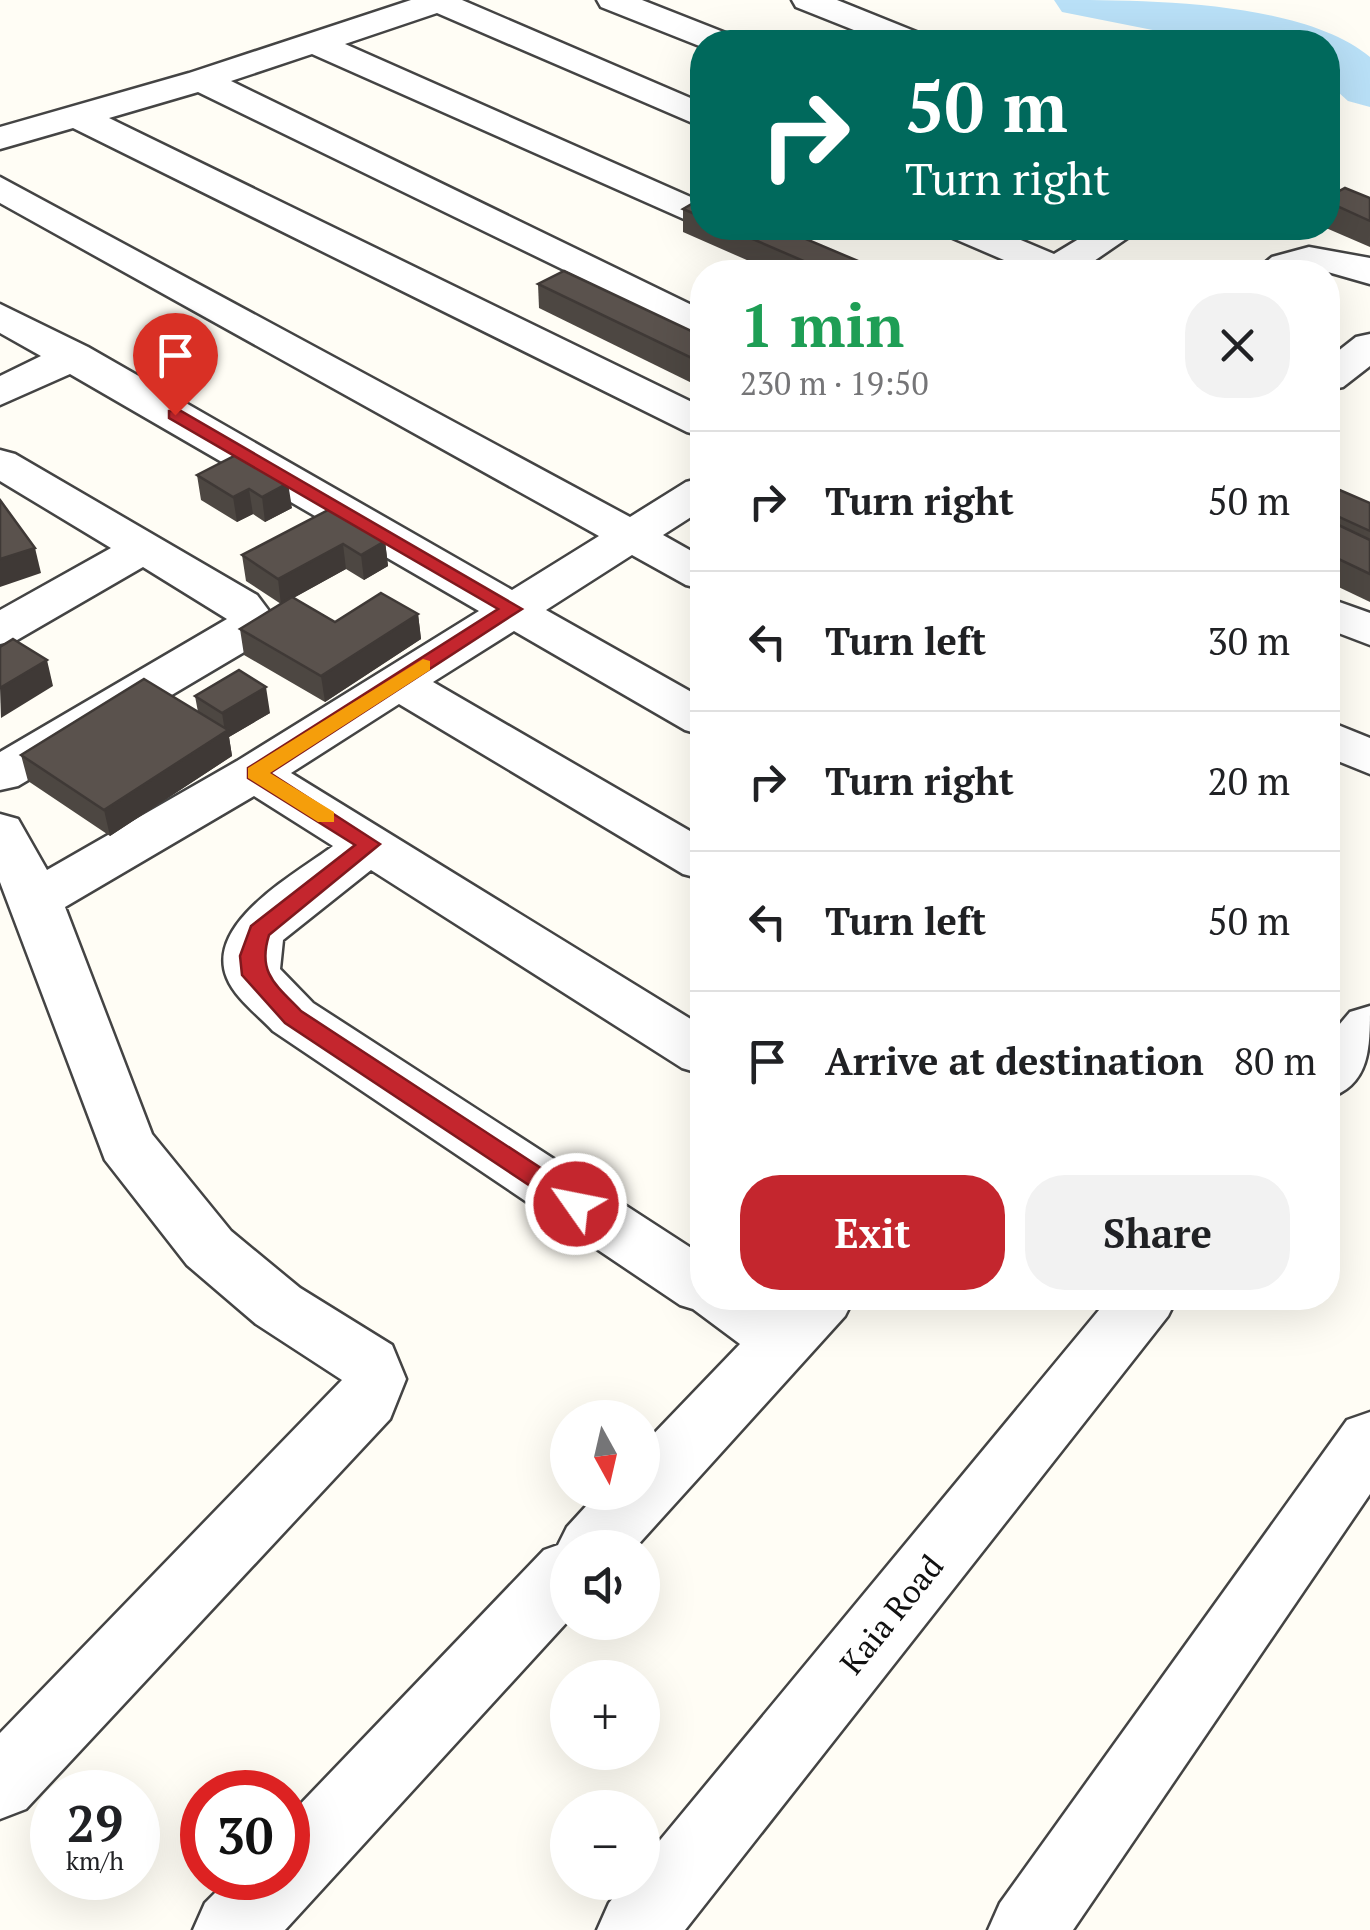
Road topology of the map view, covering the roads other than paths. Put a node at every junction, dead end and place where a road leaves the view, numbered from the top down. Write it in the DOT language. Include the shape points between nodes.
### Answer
graph roads {
  1 [pos="613,0"];
  2 [pos="808,0"];
  3 [pos="441,1"];
  4 [pos="882,30"];
  5 [pos="690,31"];
  6 [pos="316,44"];
  7 [pos="201,80"];
  8 [pos="690,111"];
  9 [pos="77,116"];
  10 [pos="0,138"];
  11 [pos="0,188"];
  12 [pos="690,211"];
  13 [pos="987,240"];
  14 [pos="1103,240"];
  15 [pos="1031,260"];
  16 [pos="1072,260"];
  17 [pos="1340,262"];
  18 [pos="1370,272"];
  19 [pos="0,316"];
  20 [pos="690,319"];
  21 [pos="1370,346"];
  22 [pos="74,356"];
  23 [pos="1340,369"];
  24 [pos="0,392"];
  25 [pos="690,417"];
  26 [pos="0,464"];
  27 [pos="690,499"];
  28 [pos="631,536"];
  29 [pos="143,548"];
  30 [pos="690,568"];
  31 [pos="512,609"];
  32 [pos="1340,617"];
  33 [pos="0,630"];
  34 [pos="1370,631"];
  35 [pos="397,682"];
  36 [pos="690,712"];
  37 [pos="1340,742"];
  38 [pos="1370,758"];
  39 [pos="255,773"];
  40 [pos="0,774"];
  41 [pos="0,831"];
  42 [pos="370,844"];
  43 [pos="690,854"];
  44 [pos="36,900"];
  45 [pos="1370,1026"];
  46 [pos="690,1045"];
  47 [pos="1340,1062"];
  48 [pos="690,1279"];
  49 [pos="767,1310"];
  50 [pos="1136,1310"];
  51 [pos="803,1319"];
  52 [pos="1370,1440"];
  53 [pos="660,1473"];
  54 [pos="625,1510"];
  55 [pos="607,1530"];
  56 [pos="550,1591"];
  57 [pos="0,1784"];
  58 [pos="310,1848"];
  59 [pos="261,1900"];
  60 [pos="232,1930"];
  61 [pos="636,1930"];
  62 [pos="1026,1930"];
  1 -- 5 [label="street"];
  2 -- 4 [label="street"];
  3 -- 6 [label="street"];
  3 -- 8 [label="street"];
  6 -- 7 [label="street"];
  6 -- 12 [label="street"];
  7 -- 9 [label="street"];
  7 -- 20 [label="street"];
  9 -- 10 [label="street"];
  9 -- 25 [label="street"];
  11 -- 28 [label="street"];
  13 -- 15 [label="street"];
  14 -- 16 [label="street"];
  17 -- 18 [label="street"];
  19 -- 22 [label="street"];
  21 -- 23 [label="street"];
  22 -- 24 [label="street"];
  22 -- 31 [label="street"];
  26 -- 29 [label="street"];
  27 -- 28 [label="street"];
  28 -- 30 [label="street"];
  28 -- 31 [label="street"];
  29 -- 33 [label="street"];
  29 -- 40 [label="street" via="240,605 248,627"];
  31 -- 35 [label="street"];
  31 -- 36 [label="street"];
  32 -- 34 [label="street"];
  35 -- 39 [label="street"];
  35 -- 43 [label="street"];
  37 -- 38 [label="street"];
  39 -- 42 [label="street"];
  39 -- 44 [label="street"];
  41 -- 44 [label="street"];
  42 -- 46 [label="street"];
  42 -- 48 [label="street" via="258,931 253,975 293,1017"];
  44 -- 57 [label="street" via="126,1144 209,1248 278,1306 354,1352 374,1379 368,1400"];
  45 -- 47 [label="street"];
  49 -- 51 [label="street"];
  50 -- 61 [label="street, Kaia Road"];
  51 -- 53 [label="street"];
  52 -- 62 [label="street"];
  54 -- 55 [label="street"];
  56 -- 58 [label="street"];
  59 -- 60 [label="street"];
}
